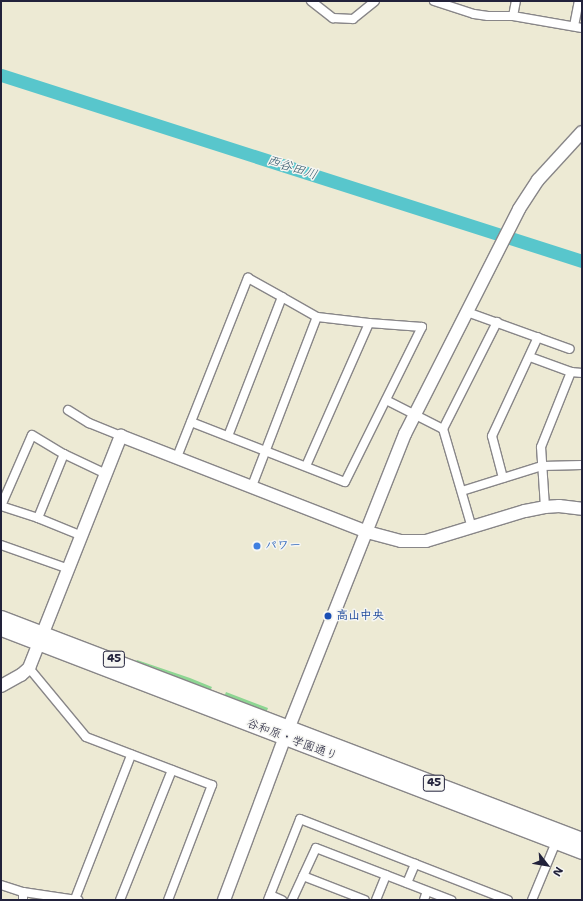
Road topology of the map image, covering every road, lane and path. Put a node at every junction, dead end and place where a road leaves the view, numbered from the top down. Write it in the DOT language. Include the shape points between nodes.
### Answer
graph roads {
  1 [pos="311,1"];
  2 [pos="375,1"];
  3 [pos="434,1"];
  4 [pos="516,1"];
  5 [pos="579,1"];
  6 [pos="512,16"];
  7 [pos="578,27"];
  8 [pos="582,132"];
  9 [pos="282,297"];
  10 [pos="467,312"];
  11 [pos="317,317"];
  12 [pos="497,322"];
  13 [pos="369,323"];
  14 [pos="538,337"];
  15 [pos="570,348"];
  16 [pos="530,357"];
  17 [pos="571,372"];
  18 [pos="582,373"];
  19 [pos="386,400"];
  20 [pos="68,410"];
  21 [pos="415,415"];
  22 [pos="191,422"];
  23 [pos="443,429"];
  24 [pos="121,436"];
  25 [pos="228,436"];
  26 [pos="266,450"];
  27 [pos="64,454"];
  28 [pos="177,458"];
  29 [pos="582,465"];
  30 [pos="306,466"];
  31 [pos="542,466"];
  32 [pos="106,474"];
  33 [pos="503,478"];
  34 [pos="252,486"];
  35 [pos="462,491"];
  36 [pos="1,506"];
  37 [pos="545,507"];
  38 [pos="582,509"];
  39 [pos="38,518"];
  40 [pos="472,528"];
  41 [pos="367,532"];
  42 [pos="82,536"];
  43 [pos="1,545"];
  44 [pos="69,569"];
  45 [pos="1,617"];
  46 [pos="1,629"];
  47 [pos="42,638"];
  48 [pos="29,668"];
  49 [pos="1,686"];
  50 [pos="287,732"];
  51 [pos="131,755"];
  52 [pos="172,770"];
  53 [pos="582,839"];
  54 [pos="556,842"];
  55 [pos="582,852"];
  56 [pos="415,864"];
  57 [pos="386,875"];
  58 [pos="303,876"];
  59 [pos="407,883"];
  60 [pos="1,885"];
  61 [pos="427,891"];
  62 [pos="23,896"];
  63 [pos="269,898"];
  64 [pos="76,900"];
  65 [pos="120,900"];
  66 [pos="168,900"];
  67 [pos="224,900"];
  68 [pos="282,900"];
  69 [pos="292,900"];
  70 [pos="365,900"];
  71 [pos="376,900"];
  72 [pos="424,900"];
  73 [pos="451,900"];
  74 [pos="508,900"];
  75 [pos="532,900"];
  1 -- 2 [label="street" via="333,18 353,19"];
  3 -- 6 [label="street" via="474,14"];
  4 -- 6 [label="street"];
  5 -- 7 [label="street"];
  6 -- 7 [label="street"];
  8 -- 10 [label="street" via="533,186"];
  9 -- 11 [label="street"];
  9 -- 22 [label="street" via="248,278"];
  9 -- 25 [label="street"];
  10 -- 12 [label="street"];
  10 -- 21 [label="street"];
  11 -- 13 [label="street"];
  11 -- 26 [label="street"];
  12 -- 14 [label="street"];
  12 -- 23 [label="street"];
  13 -- 19 [label="street" via="422,327"];
  13 -- 30 [label="street"];
  14 -- 15 [label="street"];
  14 -- 16 [label="street"];
  16 -- 17 [label="street"];
  16 -- 33 [label="street" via="492,436"];
  17 -- 18 [label="street"];
  17 -- 31 [label="street" via="540,447"];
  19 -- 21 [label="street"];
  19 -- 30 [label="street" via="345,482"];
  20 -- 24 [label="street" via="89,423"];
  21 -- 23 [label="street"];
  21 -- 41 [label="street" via="396,455"];
  22 -- 25 [label="street"];
  22 -- 28 [label="street"];
  23 -- 35 [label="street"];
  24 -- 28 [label="street"];
  24 -- 32 [label="street"];
  25 -- 26 [label="street"];
  26 -- 30 [label="street"];
  26 -- 34 [label="street"];
  27 -- 32 [label="street"];
  27 -- 36 [label="street" via="32,435"];
  27 -- 39 [label="street"];
  28 -- 34 [label="street"];
  29 -- 31 [label="street"];
  31 -- 33 [label="street"];
  31 -- 37 [label="street"];
  32 -- 42 [label="street"];
  33 -- 35 [label="street"];
  34 -- 41 [label="street"];
  35 -- 40 [label="street"];
  36 -- 39 [label="street"];
  37 -- 38 [label="street"];
  37 -- 40 [label="street"];
  39 -- 42 [label="street"];
  40 -- 41 [label="street" via="426,541 401,541"];
  41 -- 50 [label="street"];
  42 -- 44 [label="street"];
  43 -- 44 [label="street"];
  44 -- 47 [label="street"];
  45 -- 47 [label="main road, 谷和原・学園通り / 45"];
  46 -- 47 [label="main road, 谷和原・学園通り / 45"];
  47 -- 48 [label="street"];
  47 -- 50 [label="main road, 谷和原・学園通り / 45"];
  48 -- 49 [label="street"];
  48 -- 51 [label="street" via="86,737"];
  50 -- 53 [label="main road, 谷和原・学園通り / 45"];
  50 -- 54 [label="main road, 谷和原・学園通り / 45"];
  50 -- 67 [label="street"];
  51 -- 52 [label="street"];
  51 -- 64 [label="street"];
  52 -- 65 [label="street"];
  52 -- 66 [label="street" via="212,785"];
  54 -- 55 [label="main road, 谷和原・学園通り / 45"];
  54 -- 75 [label="street"];
  56 -- 59 [label="street"];
  56 -- 63 [label="street" via="300,820"];
  56 -- 74 [label="street"];
  57 -- 58 [label="street" via="316,848"];
  57 -- 59 [label="street"];
  57 -- 71 [label="street"];
  58 -- 69 [label="street"];
  58 -- 70 [label="street"];
  59 -- 61 [label="street"];
  60 -- 62 [label="street"];
  61 -- 72 [label="street"];
  61 -- 73 [label="street"];
  62 -- 64 [label="street"];
  63 -- 68 [label="street"];
}
